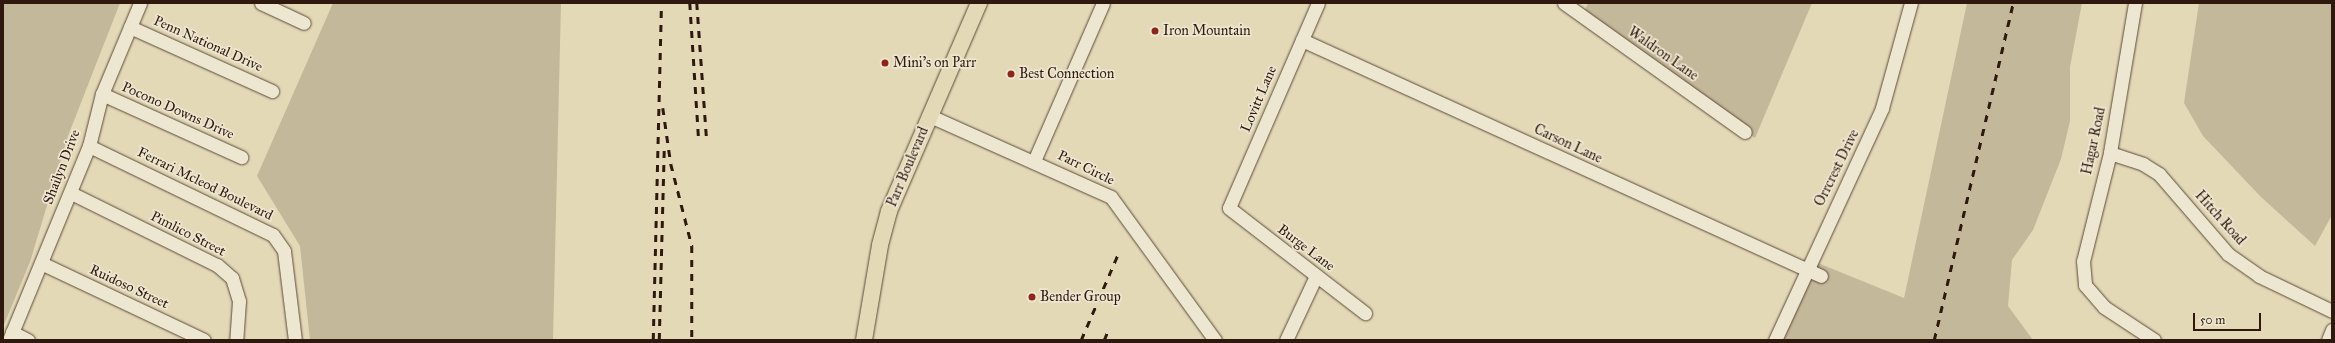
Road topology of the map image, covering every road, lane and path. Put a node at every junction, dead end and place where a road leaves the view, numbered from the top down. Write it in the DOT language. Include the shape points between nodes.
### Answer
graph roads {
  1 [pos="140,3"];
  2 [pos="261,3"];
  3 [pos="979,3"];
  4 [pos="1103,3"];
  5 [pos="1318,3"];
  6 [pos="1564,3"];
  7 [pos="1911,3"];
  8 [pos="2135,3"];
  9 [pos="304,23"];
  10 [pos="130,27"];
  11 [pos="1302,40"];
  12 [pos="272,90"];
  13 [pos="102,94"];
  14 [pos="930,116"];
  15 [pos="1745,132"];
  16 [pos="89,146"];
  17 [pos="2110,153"];
  18 [pos="241,157"];
  19 [pos="1034,161"];
  20 [pos="71,193"];
  21 [pos="1229,208"];
  22 [pos="41,263"];
  23 [pos="1805,270"];
  24 [pos="1316,276"];
  25 [pos="1821,276"];
  26 [pos="2332,311"];
  27 [pos="1365,313"];
  28 [pos="2332,330"];
  29 [pos="10,336"];
  30 [pos="28,340"];
  31 [pos="204,340"];
  32 [pos="236,340"];
  33 [pos="295,340"];
  34 [pos="864,340"];
  35 [pos="1215,340"];
  36 [pos="1286,340"];
  37 [pos="1775,340"];
  38 [pos="2154,340"];
  39 [pos="2328,340"];
  1 -- 10 [label="street, Shailyn Drive"];
  2 -- 9 [label="street"];
  3 -- 14 [label="main road, Parr Boulevard"];
  4 -- 19 [label="street"];
  5 -- 11 [label="street, Lovitt Lane"];
  6 -- 15 [label="street, Waldron Lane"];
  7 -- 23 [label="street, Orrcrest Drive" via="1882,108"];
  8 -- 17 [label="street, Hagar Road"];
  10 -- 12 [label="street, Penn National Drive"];
  10 -- 13 [label="street, Shailyn Drive"];
  11 -- 21 [label="street, Lovitt Lane"];
  11 -- 23 [label="street, Carson Lane"];
  13 -- 16 [label="street, Shailyn Drive"];
  13 -- 18 [label="street, Pocono Downs Drive"];
  14 -- 19 [label="street, Parr Circle"];
  14 -- 34 [label="main road, Parr Boulevard" via="889,211 880,245"];
  16 -- 20 [label="street, Shailyn Drive"];
  16 -- 33 [label="street, Ferrari Mcleod Boulevard" via="273,235 284,251"];
  17 -- 26 [label="street, Hitch Road" via="2143,164 2159,174 2228,254 2259,276"];
  17 -- 38 [label="street, Hagar Road" via="2083,261 2085,285 2118,319"];
  19 -- 35 [label="street, Parr Circle" via="1100,190 1121,207"];
  20 -- 22 [label="street, Shailyn Drive"];
  20 -- 32 [label="street, Pimlico Street" via="217,265 232,278 239,301"];
  21 -- 24 [label="street, Burge Lane"];
  22 -- 29 [label="street, Shailyn Drive"];
  22 -- 31 [label="street, Ruidoso Street"];
  23 -- 25 [label="street, Carson Lane"];
  23 -- 37 [label="street, Orrcrest Drive"];
  24 -- 27 [label="street, Burge Lane"];
  24 -- 36 [label="street"];
  28 -- 39 [label="street"];
  29 -- 30 [label="street"];
}
